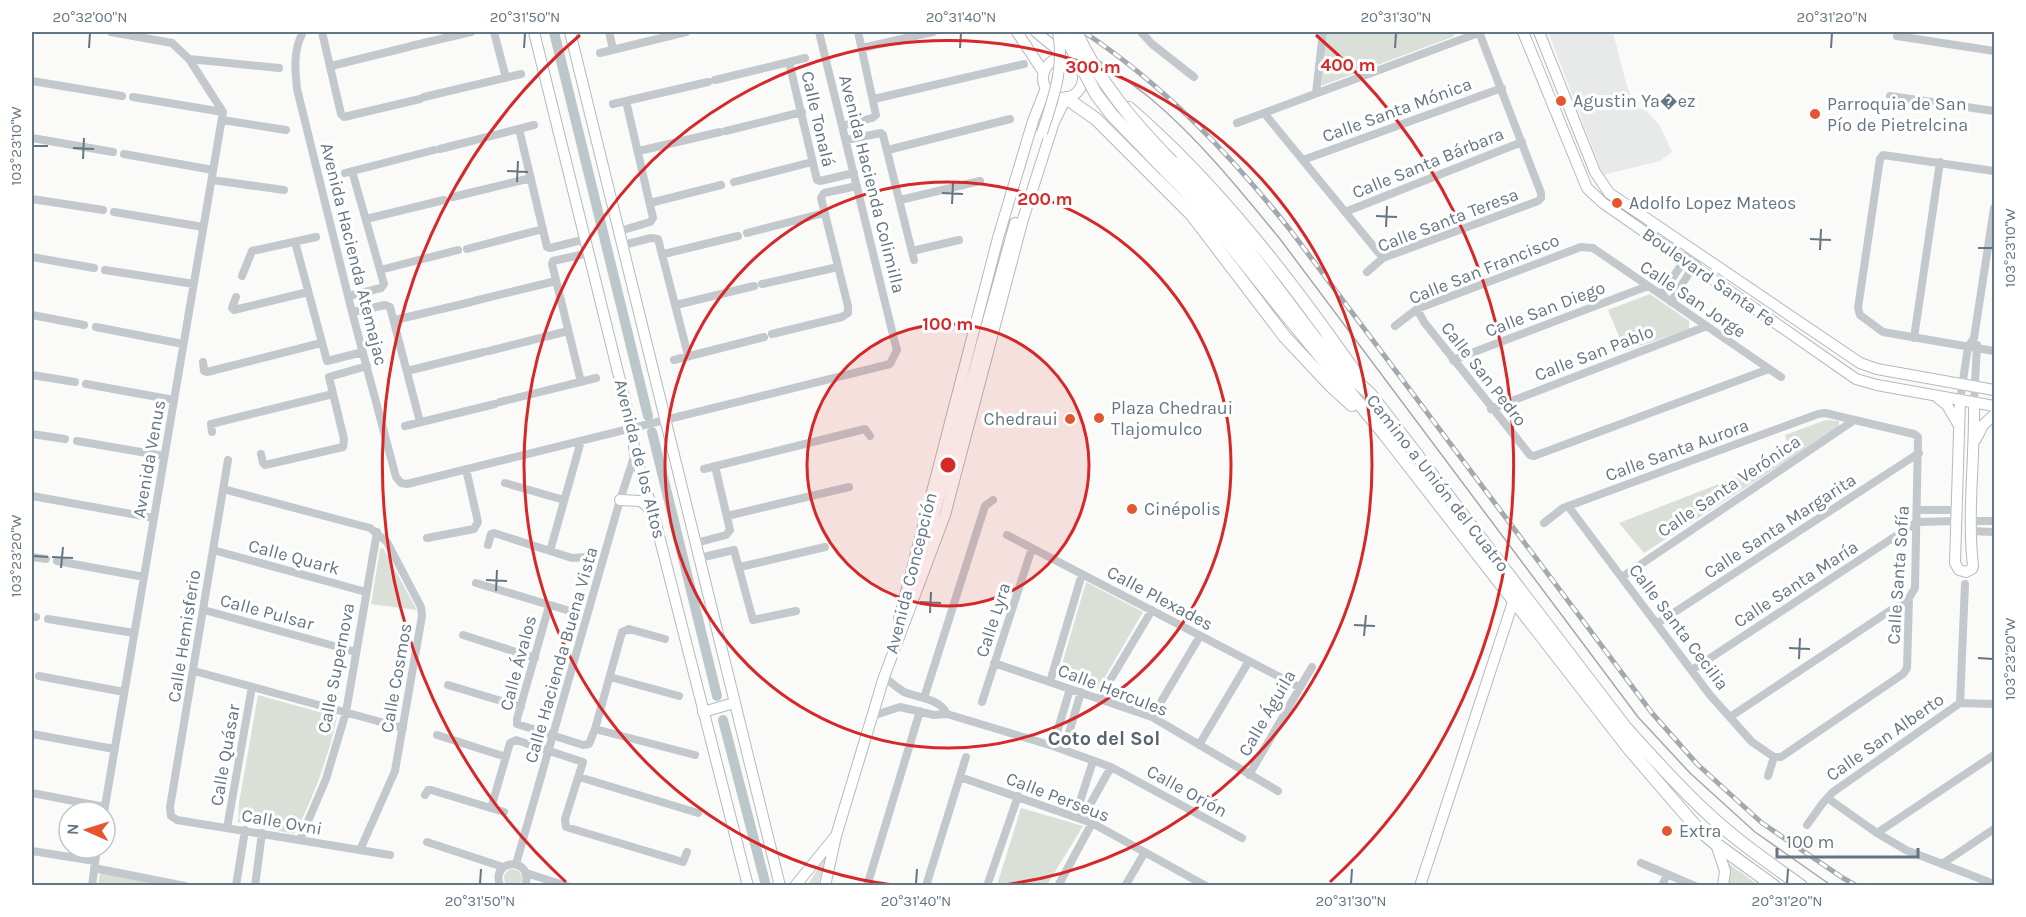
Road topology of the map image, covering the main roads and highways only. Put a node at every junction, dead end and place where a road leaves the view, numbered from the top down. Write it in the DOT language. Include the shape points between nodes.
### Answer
graph roads {
  1 [pos="534,32"];
  2 [pos="570,32"];
  3 [pos="1017,32"];
  4 [pos="1036,32"];
  5 [pos="1058,32"];
  6 [pos="1063,32"];
  7 [pos="1076,32"];
  8 [pos="1523,32"];
  9 [pos="1539,32"];
  10 [pos="1066,57"];
  11 [pos="1081,67"];
  12 [pos="1044,73"];
  13 [pos="1046,88"];
  14 [pos="1066,98"];
  15 [pos="1168,166"];
  16 [pos="1995,390"];
  17 [pos="1371,395"];
  18 [pos="1934,395"];
  19 [pos="1960,400"];
  20 [pos="1974,403"];
  21 [pos="1995,406"];
  22 [pos="1995,415"];
  23 [pos="1959,429"];
  24 [pos="1385,435"];
  25 [pos="1975,442"];
  26 [pos="620,500"];
  27 [pos="653,512"];
  28 [pos="1514,599"];
  29 [pos="904,622"];
  30 [pos="884,677"];
  31 [pos="734,703"];
  32 [pos="703,712"];
  33 [pos="836,836"];
  34 [pos="1716,844"];
  35 [pos="748,885"];
  36 [pos="780,885"];
  37 [pos="795,885"];
  38 [pos="825,885"];
  39 [pos="1420,885"];
  40 [pos="1723,885"];
  41 [pos="1774,885"];
  42 [pos="1800,885"];
  1 -- 27 [label="main road, Avenida de los Altos" via="635,454"];
  2 -- 31 [label="main road, Avenida de los Altos"];
  3 -- 12 [label="main road"];
  4 -- 10 [label="main road"];
  5 -- 29 [label="main road, Avenida Concepción, bridge" via="1061,59 1057,87"];
  6 -- 15 [label="main road, Camino a Unión del Cuatro, bridge" via="1096,94 1112,115"];
  7 -- 15 [label="main road, Camino a Unión del Cuatro, bridge" via="1117,102"];
  8 -- 18 [label="main road, Boulevard Santa Fe" via="1587,188 1603,203 1856,379"];
  9 -- 16 [label="main road, Boulevard Santa Fe" via="1595,172 1610,193 1860,363"];
  10 -- 11 [label="main road"];
  10 -- 12 [label="main road" via="1054,59"];
  11 -- 14 [label="main road" via="1082,86"];
  11 -- 17 [label="main road" via="1202,177"];
  12 -- 13 [label="main road"];
  13 -- 14 [label="main road" via="1055,96"];
  13 -- 30 [label="main road, Avenida Concepción" via="998,238"];
  14 -- 24 [label="main road" via="1096,119 1192,215 1285,337"];
  14 -- 29 [label="main road, Avenida Concepción" via="1054,122 1023,219 945,515"];
  15 -- 17 [label="main road, Camino a Unión del Cuatro" via="1232,228 1314,338"];
  15 -- 24 [label="main road, Camino a Unión del Cuatro"];
  17 -- 42 [label="main road, Camino a Unión del Cuatro" via="1625,727 1707,813"];
  18 -- 19 [label="main road, Boulevard Santa Fe"];
  18 -- 23 [label="main road" via="1953,412"];
  19 -- 20 [label="main road, Boulevard Santa Fe"];
  19 -- 23 [label="main road"];
  20 -- 21 [label="main road, Boulevard Santa Fe"];
  20 -- 25 [label="main road"];
  22 -- 25 [label="main road" via="1983,425"];
  23 -- 25 [label="main road" via="1955,563 1962,572 1973,566"];
  24 -- 28 [label="main road, Camino a Unión del Cuatro"];
  26 -- 27 [label="main road" via="640,501"];
  27 -- 32 [label="main road, Avenida de los Altos"];
  28 -- 34 [label="main road, Camino a Unión del Cuatro" via="1630,750"];
  28 -- 39 [label="main road"];
  29 -- 30 [label="main road, Avenida Concepción"];
  30 -- 33 [label="main road, Avenida Concepción"];
  31 -- 32 [label="main road"];
  31 -- 36 [label="main road, Avenida de los Altos"];
  32 -- 35 [label="main road, Avenida de los Altos"];
  33 -- 37 [label="main road, Avenida Concepción"];
  33 -- 38 [label="main road, Avenida Concepción"];
  34 -- 40 [label="main road" via="1725,871"];
  34 -- 41 [label="main road, Camino a Unión del Cuatro"];
}
